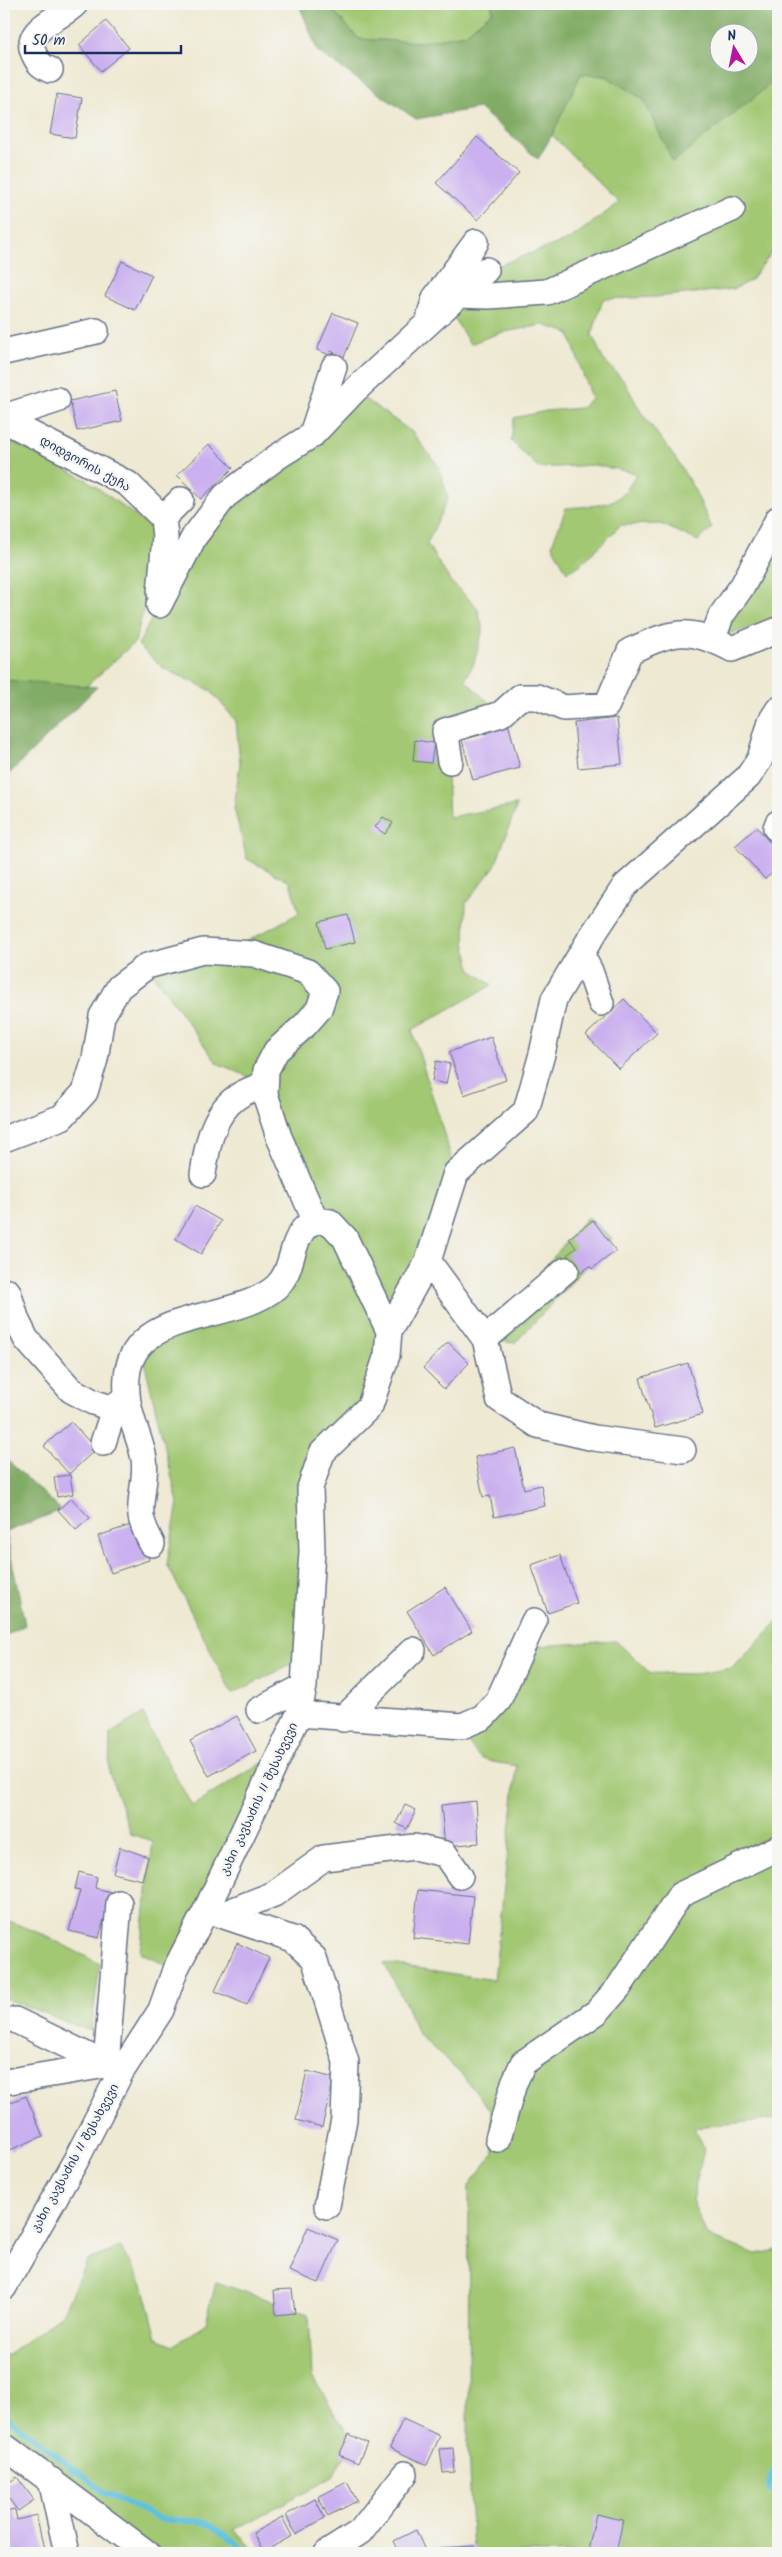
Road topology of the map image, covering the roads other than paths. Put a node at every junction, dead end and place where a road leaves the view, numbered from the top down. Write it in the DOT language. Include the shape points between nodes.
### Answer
graph roads {
  1 [pos="75,4"];
  2 [pos="50,70"];
  3 [pos="732,209"];
  4 [pos="476,242"];
  5 [pos="486,270"];
  6 [pos="460,295"];
  7 [pos="427,324"];
  8 [pos="96,331"];
  9 [pos="4,352"];
  10 [pos="334,367"];
  11 [pos="57,400"];
  12 [pos="4,419"];
  13 [pos="312,435"];
  14 [pos="181,500"];
  15 [pos="163,518"];
  16 [pos="778,519"];
  17 [pos="778,630"];
  18 [pos="713,639"];
  19 [pos="776,725"];
  20 [pos="450,761"];
  21 [pos="581,954"];
  22 [pos="601,1003"];
  23 [pos="266,1084"];
  24 [pos="4,1139"];
  25 [pos="202,1174"];
  26 [pos="315,1220"];
  27 [pos="428,1261"];
  28 [pos="566,1270"];
  29 [pos="8,1292"];
  30 [pos="389,1331"];
  31 [pos="485,1339"];
  32 [pos="120,1401"];
  33 [pos="103,1443"];
  34 [pos="683,1450"];
  35 [pos="152,1544"];
  36 [pos="534,1621"];
  37 [pos="413,1650"];
  38 [pos="304,1686"];
  39 [pos="259,1710"];
  40 [pos="299,1714"];
  41 [pos="343,1719"];
  42 [pos="778,1848"];
  43 [pos="460,1876"];
  44 [pos="119,1903"];
  45 [pos="214,1913"];
  46 [pos="15,2020"];
  47 [pos="114,2068"];
  48 [pos="4,2082"];
  49 [pos="498,2139"];
  50 [pos="327,2206"];
  51 [pos="4,2287"];
  52 [pos="4,2446"];
  53 [pos="405,2474"];
  54 [pos="51,2480"];
  55 [pos="66,2553"];
  56 [pos="147,2553"];
  57 [pos="327,2553"];
  1 -- 2 [label="street" via="40,28 32,38 32,50 38,64"];
  3 -- 6 [label="street" via="548,292"];
  4 -- 7 [label="street" via="435,298"];
  5 -- 6 [label="street"];
  6 -- 7 [label="street"];
  7 -- 13 [label="street"];
  8 -- 9 [label="street"];
  10 -- 13 [label="street"];
  11 -- 12 [label="street"];
  12 -- 15 [label="street, დიდგორის ქუჩა" via="128,484"];
  13 -- 15 [label="street" via="225,496 194,537 159,605 165,537"];
  14 -- 15 [label="street"];
  16 -- 18 [label="street" via="743,585 721,616"];
  17 -- 18 [label="street" via="732,648"];
  18 -- 20 [label="street" via="688,632 664,635 630,651 607,704 564,708 537,697 520,696 501,714 444,731"];
  19 -- 21 [label="street, კახი კავსაძის II შესახვევი" via="748,777 625,886"];
  21 -- 22 [label="street"];
  21 -- 27 [label="street, კახი კავსაძის II შესახვევი" via="554,999 526,1111 456,1174"];
  23 -- 24 [label="street" via="266,1070 276,1050 319,1009 325,991 308,972 254,954 203,951 147,966 119,987 102,1016 95,1059 85,1092 62,1118"];
  23 -- 25 [label="street" via="236,1097 217,1118"];
  23 -- 26 [label="street" via="265,1094 279,1138"];
  26 -- 30 [label="street" via="330,1222 345,1238"];
  26 -- 32 [label="street" via="303,1230 289,1268 276,1287 242,1305 164,1327 140,1344 127,1369"];
  27 -- 30 [label="street, კახი კავსაძის II შესახვევი"];
  27 -- 31 [label="street"];
  28 -- 31 [label="street"];
  29 -- 32 [label="street" via="26,1339 71,1390 93,1402"];
  30 -- 38 [label="street, კახი კავსაძის II შესახვევი" via="387,1355 370,1406 322,1453 310,1488 312,1551"];
  31 -- 34 [label="street" via="499,1399 538,1425 594,1438"];
  32 -- 33 [label="street"];
  32 -- 35 [label="street" via="145,1460 141,1516"];
  36 -- 41 [label="street" via="498,1700 483,1717 462,1726"];
  37 -- 41 [label="street"];
  38 -- 39 [label="street"];
  38 -- 40 [label="street, კახი კავსაძის II შესახვევი"];
  40 -- 41 [label="street"];
  40 -- 45 [label="street, კახი კავსაძის II შესახვევი"];
  42 -- 49 [label="street" via="680,1895 619,1987 597,2012 523,2063"];
  43 -- 45 [label="street" via="445,1854 414,1847 324,1858 274,1894"];
  44 -- 47 [label="street"];
  45 -- 47 [label="street, კახი კავსაძის II შესახვევი" via="175,1970 161,2010"];
  45 -- 50 [label="street" via="293,1939 314,1958 346,2062 344,2119"];
  46 -- 47 [label="street"];
  47 -- 48 [label="street"];
  47 -- 51 [label="street, კახი კავსაძის II შესახვევი" via="76,2160"];
  52 -- 54 [label="street"];
  53 -- 57 [label="street" via="360,2532"];
  54 -- 55 [label="street"];
  54 -- 56 [label="street"];
}
